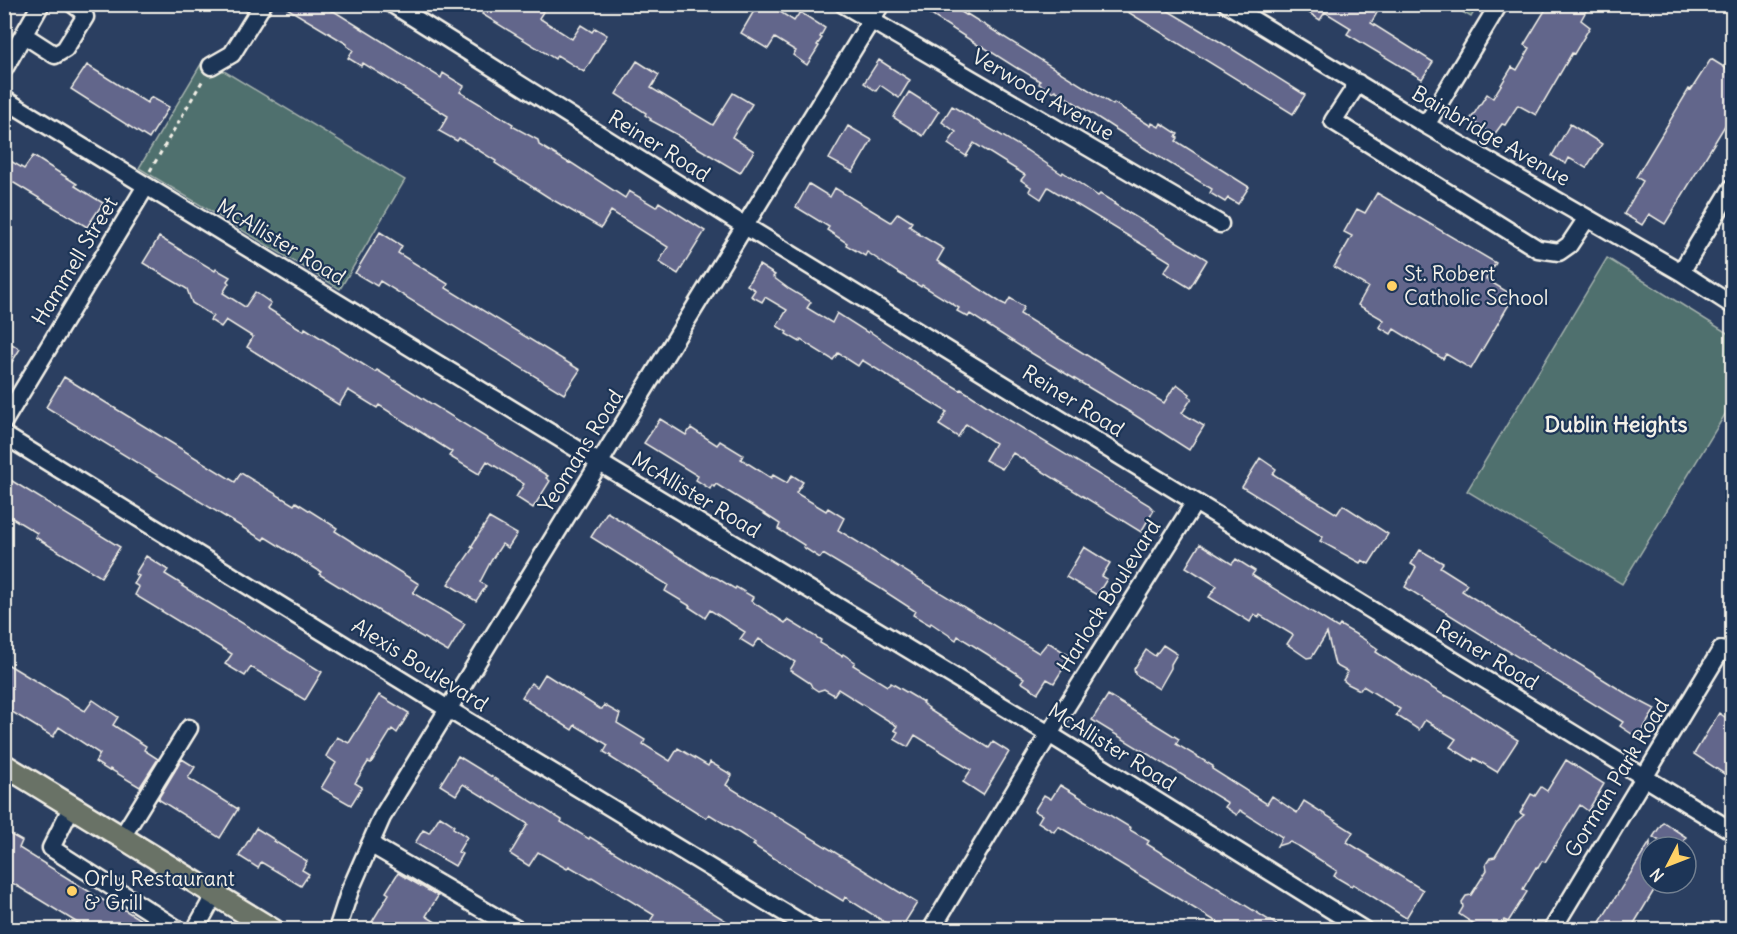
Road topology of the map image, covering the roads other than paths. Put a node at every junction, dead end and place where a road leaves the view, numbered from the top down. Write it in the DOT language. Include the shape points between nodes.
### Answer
graph roads {
  1 [pos="41,4"];
  2 [pos="73,4"];
  3 [pos="263,4"];
  4 [pos="392,4"];
  5 [pos="843,4"];
  6 [pos="881,4"];
  7 [pos="1227,4"];
  8 [pos="1499,4"];
  9 [pos="870,21"];
  10 [pos="24,35"];
  11 [pos="211,66"];
  12 [pos="4,69"];
  13 [pos="1358,83"];
  14 [pos="4,99"];
  15 [pos="1426,125"];
  16 [pos="146,186"];
  17 [pos="1732,188"];
  18 [pos="1587,218"];
  19 [pos="1220,224"];
  20 [pos="745,226"];
  21 [pos="1681,272"];
  22 [pos="1732,305"];
  23 [pos="4,421"];
  24 [pos="4,435"];
  25 [pos="600,463"];
  26 [pos="1195,502"];
  27 [pos="1721,650"];
  28 [pos="448,709"];
  29 [pos="189,728"];
  30 [pos="1049,734"];
  31 [pos="4,765"];
  32 [pos="1644,777"];
  33 [pos="72,806"];
  34 [pos="1732,831"];
  35 [pos="122,837"];
  36 [pos="370,844"];
  37 [pos="215,894"];
  38 [pos="179,930"];
  39 [pos="195,930"];
  40 [pos="273,930"];
  41 [pos="337,930"];
  42 [pos="518,930"];
  43 [pos="813,930"];
  44 [pos="931,930"];
  45 [pos="1364,930"];
  46 [pos="1552,930"];
  1 -- 10 [label="street"];
  2 -- 10 [label="street" via="84,17 65,50 55,55"];
  3 -- 11 [label="street" via="232,54"];
  4 -- 20 [label="street, Reiner Road"];
  5 -- 9 [label="street, Verwood Avenue"];
  6 -- 9 [label="street, Yeomans Road"];
  7 -- 13 [label="street, Bainbridge Avenue"];
  8 -- 15 [label="street"];
  9 -- 19 [label="street, Verwood Avenue"];
  9 -- 20 [label="street, Yeomans Road"];
  10 -- 12 [label="street"];
  13 -- 15 [label="street, Bainbridge Avenue"];
  13 -- 18 [label="street" via="1333,122 1538,249 1559,252 1569,245"];
  14 -- 16 [label="street, McAllister Road"];
  15 -- 18 [label="street, Bainbridge Avenue"];
  16 -- 23 [label="street, Hammell Street"];
  16 -- 25 [label="street, McAllister Road"];
  17 -- 21 [label="street"];
  18 -- 21 [label="street, Bainbridge Avenue"];
  20 -- 25 [label="street, Yeomans Road"];
  20 -- 26 [label="street, Reiner Road"];
  21 -- 22 [label="street, Bainbridge Avenue"];
  24 -- 28 [label="street, Alexis Boulevard"];
  25 -- 28 [label="street, Yeomans Road"];
  25 -- 30 [label="street, McAllister Road"];
  26 -- 30 [label="street, Harlock Boulevard"];
  26 -- 32 [label="street, Reiner Road"];
  27 -- 32 [label="street, Gorman Park Road"];
  28 -- 36 [label="street, Yeomans Road" via="382,817"];
  28 -- 43 [label="street, Alexis Boulevard"];
  29 -- 35 [label="street"];
  30 -- 44 [label="street, Harlock Boulevard"];
  30 -- 45 [label="street, McAllister Road"];
  31 -- 33 [label="main road"];
  32 -- 34 [label="street, Reiner Road"];
  32 -- 46 [label="street, Gorman Park Road"];
  33 -- 35 [label="main road"];
  33 -- 38 [label="street" via="51,848"];
  35 -- 37 [label="main road"];
  36 -- 41 [label="street, Yeomans Road"];
  36 -- 42 [label="street"];
  37 -- 39 [label="street"];
  37 -- 40 [label="main road"];
}
